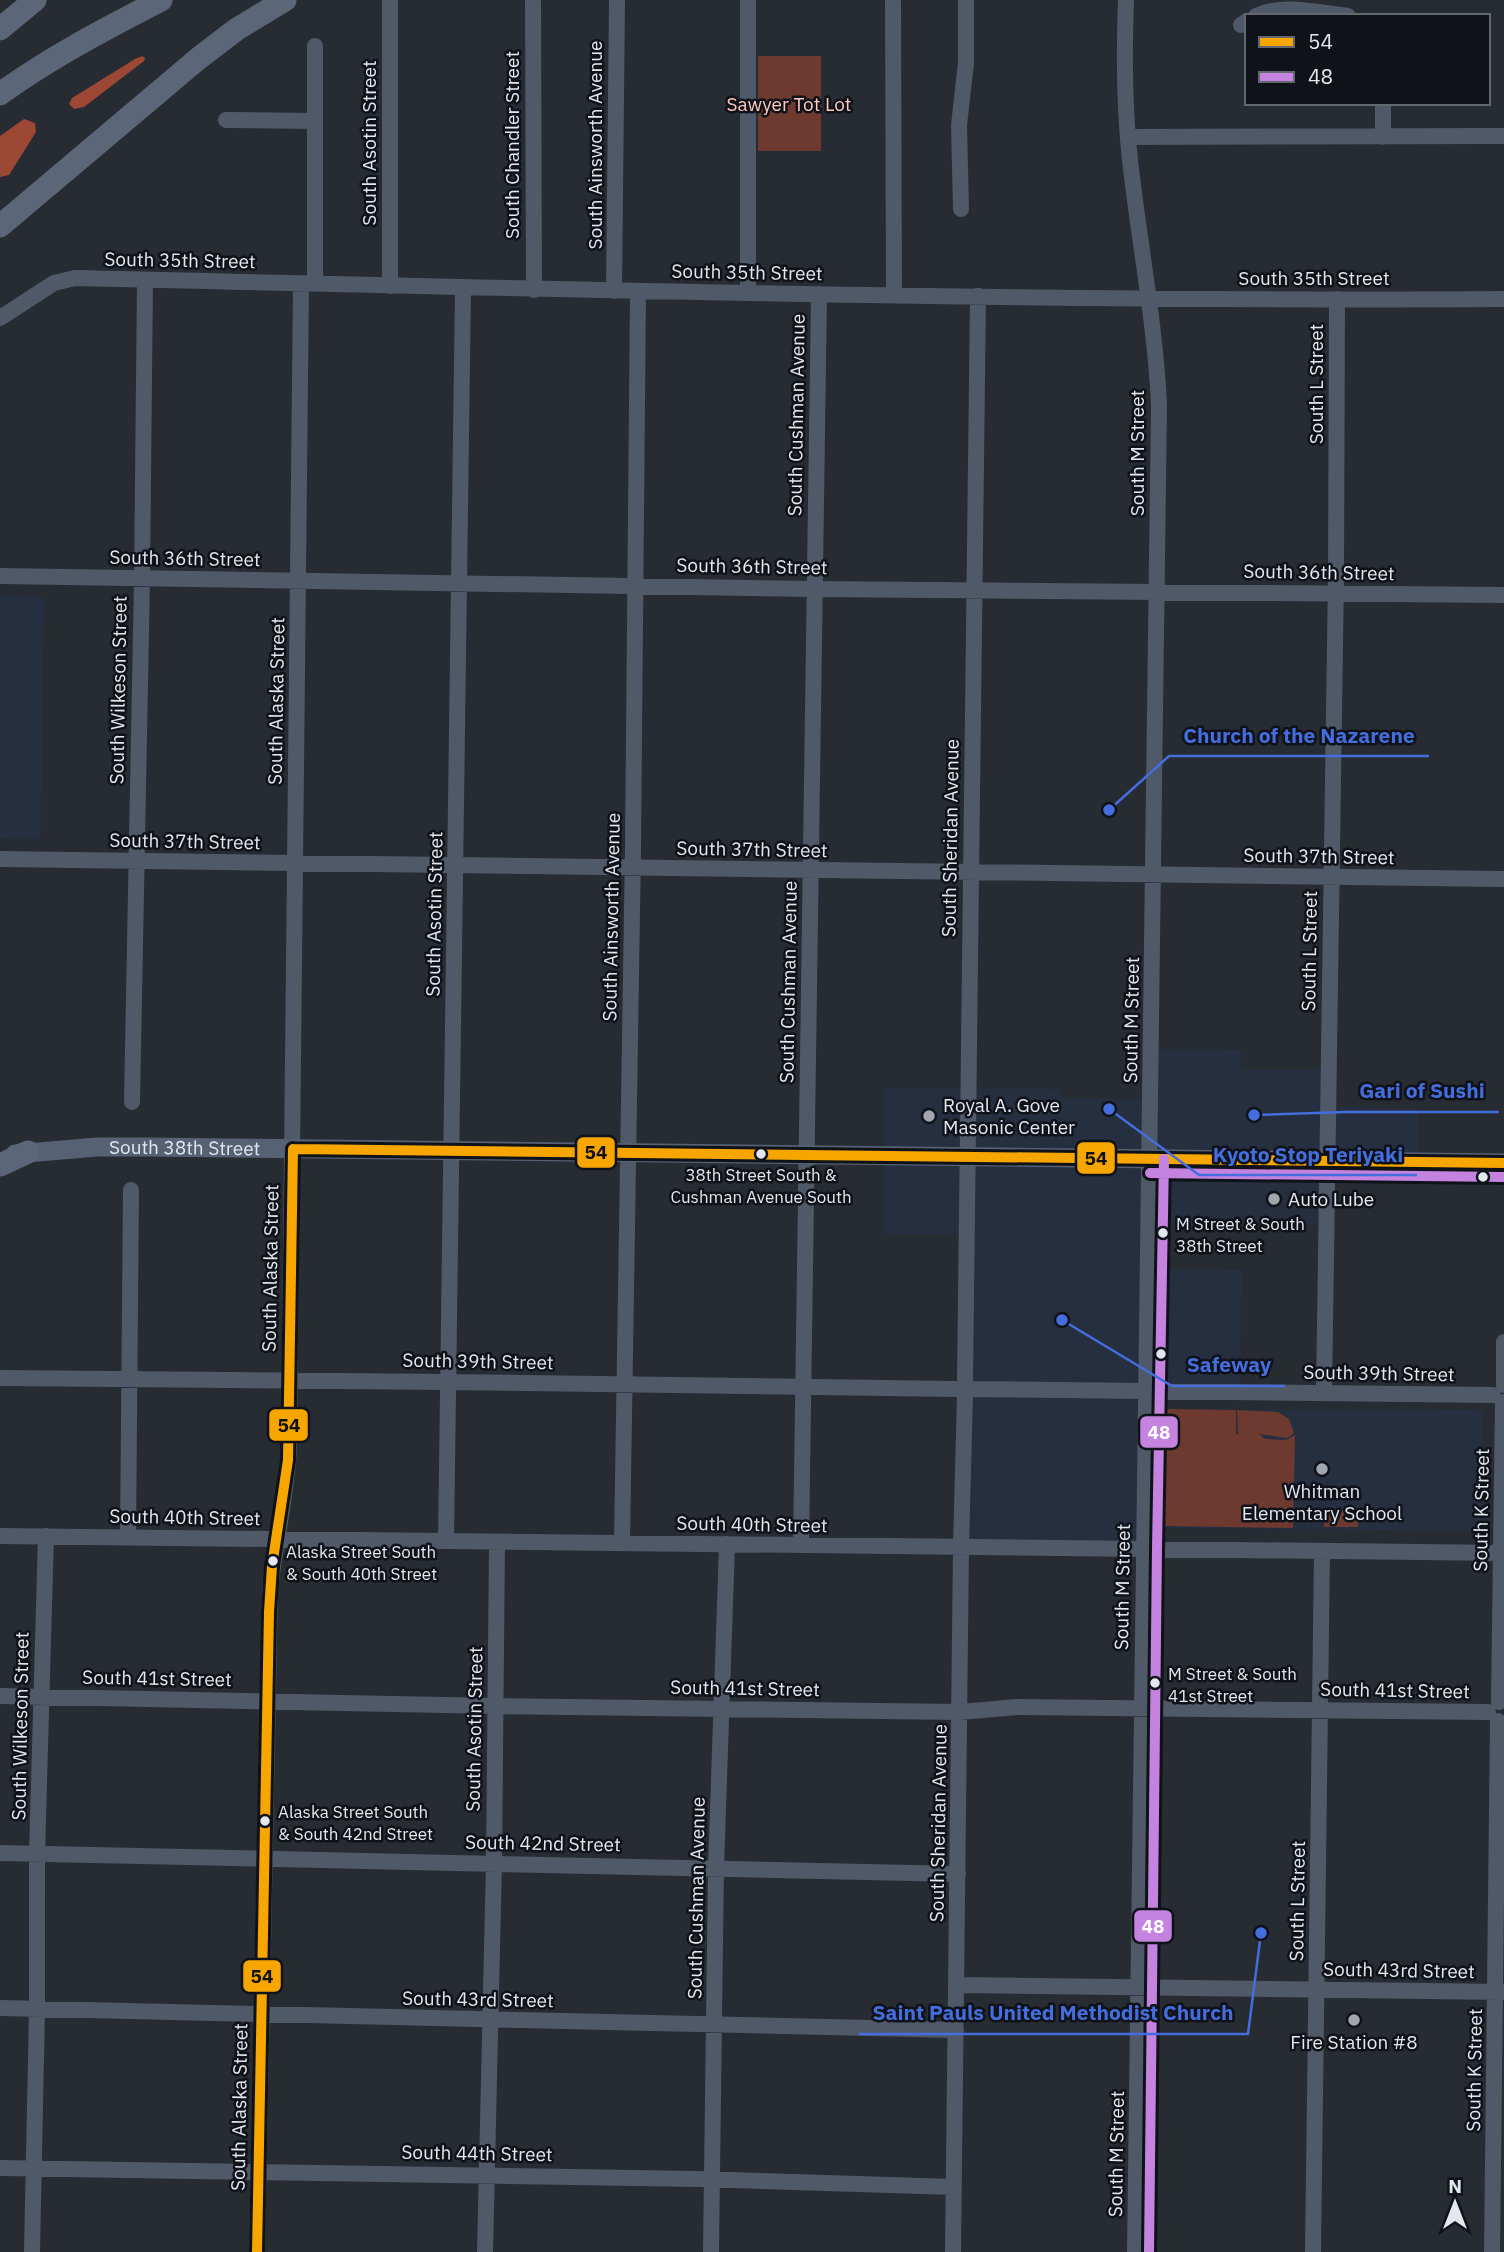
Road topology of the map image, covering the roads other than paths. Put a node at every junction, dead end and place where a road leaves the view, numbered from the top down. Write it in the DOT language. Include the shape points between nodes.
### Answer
graph roads {
  1 [pos="35,0"];
  2 [pos="161,0"];
  3 [pos="285,0"];
  4 [pos="390,0"];
  5 [pos="533,0"];
  6 [pos="617,0"];
  7 [pos="748,0"];
  8 [pos="894,0"];
  9 [pos="966,0"];
  10 [pos="1126,0"];
  11 [pos="1260,14"];
  12 [pos="1326,14"];
  13 [pos="0,29"];
  14 [pos="315,46"];
  15 [pos="0,93"];
  16 [pos="1383,105"];
  17 [pos="226,120"];
  18 [pos="314,121"];
  19 [pos="1504,136"];
  20 [pos="1128,137"];
  21 [pos="1384,137"];
  22 [pos="961,209"];
  23 [pos="0,226"];
  24 [pos="145,280"];
  25 [pos="308,284"];
  26 [pos="390,286"];
  27 [pos="463,288"];
  28 [pos="534,290"];
  29 [pos="614,291"];
  30 [pos="638,291"];
  31 [pos="748,293"];
  32 [pos="819,294"];
  33 [pos="894,295"];
  34 [pos="978,296"];
  35 [pos="1148,298"];
  36 [pos="1337,299"];
  37 [pos="1504,299"];
  38 [pos="0,318"];
  39 [pos="0,576"];
  40 [pos="142,578"];
  41 [pos="299,580"];
  42 [pos="459,582"];
  43 [pos="636,585"];
  44 [pos="815,589"];
  45 [pos="974,589"];
  46 [pos="1157,591"];
  47 [pos="1336,593"];
  48 [pos="1504,595"];
  49 [pos="0,859"];
  50 [pos="136,861"];
  51 [pos="296,863"];
  52 [pos="455,865"];
  53 [pos="633,868"];
  54 [pos="811,871"];
  55 [pos="970,873"];
  56 [pos="1153,875"];
  57 [pos="1331,877"];
  58 [pos="1504,879"];
  59 [pos="132,1102"];
  60 [pos="293,1149"];
  61 [pos="29,1152"];
  62 [pos="452,1152"];
  63 [pos="0,1153"];
  64 [pos="628,1154"];
  65 [pos="806,1156"];
  66 [pos="967,1157"];
  67 [pos="1150,1159"];
  68 [pos="1328,1161"];
  69 [pos="1504,1163"];
  70 [pos="0,1165"];
  71 [pos="131,1190"];
  72 [pos="1504,1342"];
  73 [pos="0,1378"];
  74 [pos="130,1379"];
  75 [pos="289,1380"];
  76 [pos="449,1382"];
  77 [pos="625,1385"];
  78 [pos="804,1387"];
  79 [pos="964,1388"];
  80 [pos="1147,1391"];
  81 [pos="1324,1393"];
  82 [pos="1502,1394"];
  83 [pos="0,1536"];
  84 [pos="46,1536"];
  85 [pos="128,1537"];
  86 [pos="276,1539"];
  87 [pos="446,1541"];
  88 [pos="497,1542"];
  89 [pos="622,1543"];
  90 [pos="727,1544"];
  91 [pos="801,1545"];
  92 [pos="961,1547"];
  93 [pos="1143,1549"];
  94 [pos="1322,1551"];
  95 [pos="1502,1553"];
  96 [pos="0,1696"];
  97 [pos="42,1696"];
  98 [pos="269,1702"];
  99 [pos="495,1706"];
  100 [pos="1142,1708"];
  101 [pos="722,1709"];
  102 [pos="1320,1710"];
  103 [pos="960,1712"];
  104 [pos="1499,1712"];
  105 [pos="0,1853"];
  106 [pos="37,1854"];
  107 [pos="265,1858"];
  108 [pos="494,1862"];
  109 [pos="716,1868"];
  110 [pos="958,1874"];
  111 [pos="957,1985"];
  112 [pos="1139,1987"];
  113 [pos="1317,1990"];
  114 [pos="1500,1992"];
  115 [pos="0,2008"];
  116 [pos="37,2009"];
  117 [pos="262,2015"];
  118 [pos="491,2020"];
  119 [pos="715,2024"];
  120 [pos="956,2030"];
  121 [pos="0,2168"];
  122 [pos="34,2168"];
  123 [pos="258,2171"];
  124 [pos="486,2175"];
  125 [pos="712,2179"];
  126 [pos="954,2187"];
  127 [pos="32,2252"];
  128 [pos="257,2252"];
  129 [pos="485,2252"];
  130 [pos="711,2252"];
  131 [pos="953,2252"];
  132 [pos="1135,2252"];
  133 [pos="1313,2252"];
  134 [pos="1492,2252"];
  1 -- 13 [label="highway"];
  2 -- 15 [label="highway" via="71,47"];
  3 -- 23 [label="highway" via="199,58"];
  4 -- 26 [label="street, South Asotin Street"];
  5 -- 28 [label="street, South Chandler Street"];
  6 -- 29 [label="street, South Ainsworth Avenue"];
  7 -- 31 [label="street"];
  8 -- 33 [label="street"];
  9 -- 22 [label="street" via="966,64 959,125"];
  10 -- 20 [label="street, South M Street"];
  11 -- 12 [label="street" via="1282,10"];
  14 -- 18 [label="street, South Alaska Street"];
  16 -- 21 [label="street"];
  17 -- 18 [label="street"];
  18 -- 25 [label="street, South Alaska Street"];
  19 -- 21 [label="street"];
  20 -- 21 [label="street"];
  20 -- 35 [label="street, South M Street"];
  24 -- 25 [label="street, South 35th Street"];
  24 -- 38 [label="street, South 35th Street" via="60,280"];
  24 -- 40 [label="street, South Wilkeson Street"];
  25 -- 26 [label="street, South 35th Street"];
  25 -- 41 [label="street, South Alaska Street"];
  26 -- 27 [label="street, South 35th Street"];
  27 -- 28 [label="street, South 35th Street"];
  27 -- 42 [label="street, South Asotin Street"];
  28 -- 29 [label="street, South 35th Street"];
  29 -- 30 [label="street, South 35th Street"];
  30 -- 31 [label="street, South 35th Street"];
  30 -- 43 [label="street, South Ainsworth Avenue"];
  31 -- 32 [label="street, South 35th Street"];
  32 -- 33 [label="street, South 35th Street"];
  32 -- 44 [label="street, South Cushman Avenue"];
  33 -- 34 [label="street, South 35th Street"];
  34 -- 35 [label="street, South 35th Street"];
  34 -- 45 [label="street, South Sheridan Avenue"];
  35 -- 36 [label="street, South 35th Street"];
  35 -- 46 [label="street, South M Street" via="1159,404"];
  36 -- 37 [label="street, South 35th Street"];
  36 -- 47 [label="street, South L Street"];
  39 -- 40 [label="street, South 36th Street"];
  40 -- 41 [label="street, South 36th Street"];
  40 -- 50 [label="street, South Wilkeson Street"];
  41 -- 42 [label="street, South 36th Street"];
  41 -- 51 [label="street, South Alaska Street"];
  42 -- 43 [label="street, South 36th Street"];
  42 -- 52 [label="street, South Asotin Street"];
  43 -- 44 [label="street, South 36th Street"];
  43 -- 53 [label="street, South Ainsworth Avenue"];
  44 -- 45 [label="street, South 36th Street"];
  44 -- 54 [label="street, South Cushman Avenue"];
  45 -- 46 [label="street, South 36th Street"];
  45 -- 55 [label="street, South Sheridan Avenue"];
  46 -- 47 [label="street, South 36th Street"];
  46 -- 56 [label="street, South M Street"];
  47 -- 48 [label="street, South 36th Street"];
  47 -- 57 [label="street, South L Street"];
  49 -- 50 [label="street, South 37th Street"];
  50 -- 51 [label="street, South 37th Street"];
  50 -- 59 [label="street, South Wilkeson Street"];
  51 -- 52 [label="street, South 37th Street"];
  51 -- 60 [label="street, South Alaska Street"];
  52 -- 53 [label="street, South 37th Street"];
  52 -- 62 [label="street, South Asotin Street"];
  53 -- 54 [label="street, South 37th Street"];
  53 -- 64 [label="street, South Ainsworth Avenue"];
  54 -- 55 [label="street, South 37th Street"];
  54 -- 65 [label="street, South Cushman Avenue"];
  55 -- 56 [label="street, South 37th Street"];
  55 -- 66 [label="street, South Sheridan Avenue"];
  56 -- 57 [label="street, South 37th Street"];
  56 -- 67 [label="street, South M Street"];
  57 -- 58 [label="street, South 37th Street"];
  57 -- 68 [label="street, South L Street"];
  60 -- 61 [label="main road, South 38th Street" via="97,1147"];
  60 -- 62 [label="main road, South 38th Street"];
  60 -- 75 [label="street, South Alaska Street"];
  61 -- 63 [label="highway"];
  61 -- 70 [label="highway"];
  62 -- 64 [label="main road, South 38th Street"];
  62 -- 76 [label="street, South Asotin Street"];
  64 -- 65 [label="main road, South 38th Street"];
  64 -- 77 [label="street, South Ainsworth Avenue"];
  65 -- 66 [label="main road, South 38th Street"];
  65 -- 78 [label="street, South Cushman Avenue"];
  66 -- 67 [label="main road, South 38th Street"];
  66 -- 79 [label="street, South Sheridan Avenue"];
  67 -- 68 [label="main road, South 38th Street"];
  67 -- 80 [label="street, South M Street"];
  68 -- 69 [label="main road, South 38th Street"];
  68 -- 81 [label="street, South L Street"];
  71 -- 74 [label="street"];
  72 -- 82 [label="street, South K Street"];
  73 -- 74 [label="street, South 39th Street"];
  74 -- 75 [label="street, South 39th Street"];
  74 -- 85 [label="street"];
  75 -- 76 [label="street, South 39th Street"];
  75 -- 86 [label="street, South Alaska Street" via="287,1472"];
  76 -- 77 [label="street, South 39th Street"];
  76 -- 87 [label="street, South Asotin Street"];
  77 -- 78 [label="street, South 39th Street"];
  77 -- 89 [label="street, South Ainsworth Avenue"];
  78 -- 79 [label="street, South 39th Street"];
  78 -- 91 [label="street, South Cushman Avenue"];
  79 -- 80 [label="street, South 39th Street"];
  79 -- 92 [label="street, South Sheridan Avenue"];
  80 -- 81 [label="street, South 39th Street"];
  80 -- 93 [label="street, South M Street"];
  81 -- 82 [label="street, South 39th Street"];
  82 -- 95 [label="street, South K Street"];
  83 -- 84 [label="street, South 40th Street"];
  84 -- 85 [label="street, South 40th Street"];
  84 -- 97 [label="street, South Wilkeson Street"];
  85 -- 86 [label="street, South 40th Street"];
  86 -- 87 [label="street, South 40th Street"];
  86 -- 98 [label="street, South Alaska Street" via="270,1590"];
  87 -- 88 [label="street, South 40th Street"];
  88 -- 89 [label="street, South 40th Street"];
  88 -- 99 [label="street, South Asotin Street"];
  89 -- 90 [label="street, South 40th Street"];
  90 -- 91 [label="street, South 40th Street"];
  90 -- 101 [label="street, South Cushman Avenue"];
  91 -- 92 [label="street, South 40th Street"];
  92 -- 93 [label="street, South 40th Street"];
  92 -- 103 [label="street, South Sheridan Avenue"];
  93 -- 94 [label="street, South 40th Street"];
  93 -- 100 [label="street, South M Street"];
  94 -- 95 [label="street, South 40th Street"];
  94 -- 102 [label="street, South L Street"];
  95 -- 104 [label="street, South K Street"];
  96 -- 97 [label="street, South 41st Street"];
  97 -- 98 [label="street, South 41st Street"];
  97 -- 106 [label="street, South Wilkeson Street"];
  98 -- 99 [label="street, South 41st Street"];
  98 -- 107 [label="street, South Alaska Street"];
  99 -- 101 [label="street, South 41st Street"];
  99 -- 108 [label="street, South Asotin Street"];
  100 -- 102 [label="street, South 41st Street"];
  100 -- 103 [label="street, South 41st Street" via="1017,1707"];
  100 -- 112 [label="street, South M Street"];
  101 -- 103 [label="street, South 41st Street"];
  101 -- 109 [label="street, South Cushman Avenue"];
  102 -- 104 [label="street, South 41st Street"];
  102 -- 113 [label="street, South L Street"];
  103 -- 110 [label="street, South Sheridan Avenue"];
  104 -- 114 [label="street, South K Street"];
  105 -- 106 [label="street, South 42nd Street"];
  106 -- 107 [label="street, South 42nd Street"];
  106 -- 116 [label="street, South Wilkeson Street"];
  107 -- 108 [label="street, South 42nd Street"];
  107 -- 117 [label="street, South Alaska Street"];
  108 -- 109 [label="street, South 42nd Street"];
  108 -- 118 [label="street, South Asotin Street"];
  109 -- 110 [label="street, South 42nd Street"];
  109 -- 119 [label="street, South Cushman Avenue"];
  110 -- 111 [label="street, South Sheridan Avenue"];
  111 -- 112 [label="street, South 43rd Street"];
  111 -- 120 [label="street, South Sheridan Avenue"];
  112 -- 113 [label="street, South 43rd Street"];
  112 -- 132 [label="street, South M Street"];
  113 -- 114 [label="street, South 43rd Street"];
  113 -- 133 [label="street, South L Street"];
  114 -- 134 [label="street, South K Street"];
  115 -- 116 [label="street, South 43rd Street"];
  116 -- 117 [label="street, South 43rd Street"];
  116 -- 122 [label="street, South Wilkeson Street"];
  117 -- 118 [label="street, South 43rd Street"];
  117 -- 123 [label="street, South Alaska Street"];
  118 -- 119 [label="street, South 43rd Street"];
  118 -- 124 [label="street, South Asotin Street"];
  119 -- 120 [label="street, South 43rd Street"];
  119 -- 125 [label="street, South Cushman Avenue"];
  120 -- 126 [label="street, South Sheridan Avenue"];
  121 -- 122 [label="street, South 44th Street"];
  122 -- 123 [label="street, South 44th Street"];
  122 -- 127 [label="street, South Wilkeson Street"];
  123 -- 124 [label="street, South 44th Street"];
  123 -- 128 [label="street, South Alaska Street"];
  124 -- 125 [label="street, South 44th Street"];
  124 -- 129 [label="street, South Asotin Street"];
  125 -- 126 [label="street, South 44th Street"];
  125 -- 130 [label="street, South Cushman Avenue"];
  126 -- 131 [label="street, South Sheridan Avenue"];
}
